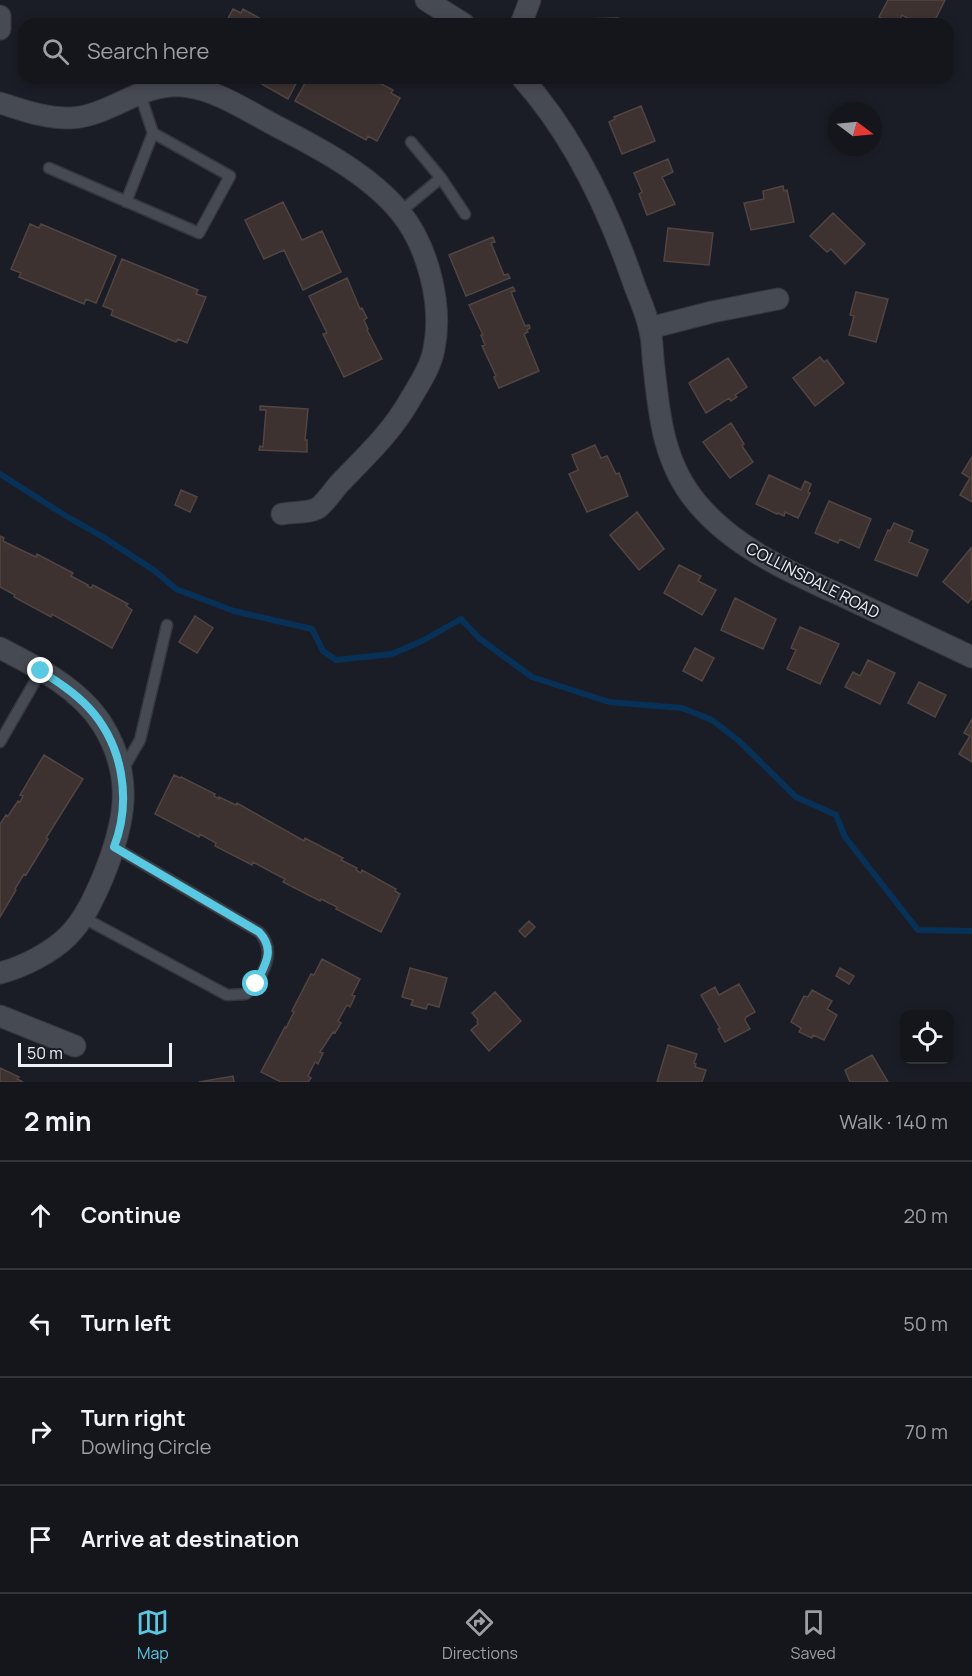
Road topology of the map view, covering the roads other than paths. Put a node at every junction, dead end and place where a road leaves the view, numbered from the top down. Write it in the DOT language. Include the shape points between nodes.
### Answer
graph roads {
  1 [pos="426,0"];
  2 [pos="530,0"];
  3 [pos="0,16"];
  4 [pos="454,18"];
  5 [pos="523,18"];
  6 [pos="0,28"];
  7 [pos="528,84"];
  8 [pos="140,94"];
  9 [pos="0,103"];
  10 [pos="153,133"];
  11 [pos="411,142"];
  12 [pos="49,168"];
  13 [pos="441,178"];
  14 [pos="126,202"];
  15 [pos="400,212"];
  16 [pos="465,214"];
  17 [pos="778,299"];
  18 [pos="650,328"];
  19 [pos="282,514"];
  20 [pos="167,625"];
  21 [pos="0,648"];
  22 [pos="972,657"];
  23 [pos="41,671"];
  24 [pos="0,742"];
  25 [pos="122,772"];
  26 [pos="114,847"];
  27 [pos="82,917"];
  28 [pos="0,973"];
  29 [pos="0,1016"];
  30 [pos="75,1046"];
  1 -- 4 [label="street"];
  2 -- 5 [label="street"];
  3 -- 6 [label="street"];
  7 -- 18 [label="street, COLLINSDALE ROAD" via="545,103 602,205"];
  8 -- 9 [label="street" via="72,118 51,118"];
  8 -- 10 [label="lane"];
  8 -- 15 [label="street" via="161,86 183,86 229,101 316,147 368,181"];
  10 -- 14 [label="lane"];
  10 -- 14 [label="lane" via="231,176 199,234"];
  11 -- 13 [label="lane"];
  12 -- 14 [label="lane"];
  13 -- 15 [label="lane"];
  13 -- 16 [label="lane"];
  15 -- 19 [label="street" via="419,245 433,286 438,324 434,351 406,407 372,451 317,509"];
  17 -- 18 [label="street"];
  18 -- 22 [label="street, COLLINSDALE ROAD" via="664,440 684,484 714,522 769,560"];
  20 -- 25 [label="lane" via="140,740"];
  21 -- 23 [label="street"];
  23 -- 24 [label="lane"];
  23 -- 25 [label="street" via="68,688 102,724"];
  25 -- 26 [label="street" via="122,820"];
  26 -- 27 [label="street"];
  26 -- 27 [label="lane" via="259,932 267,940 267,961 256,984 246,994 226,995"];
  27 -- 28 [label="street" via="50,951"];
  29 -- 30 [label="street"];
}
